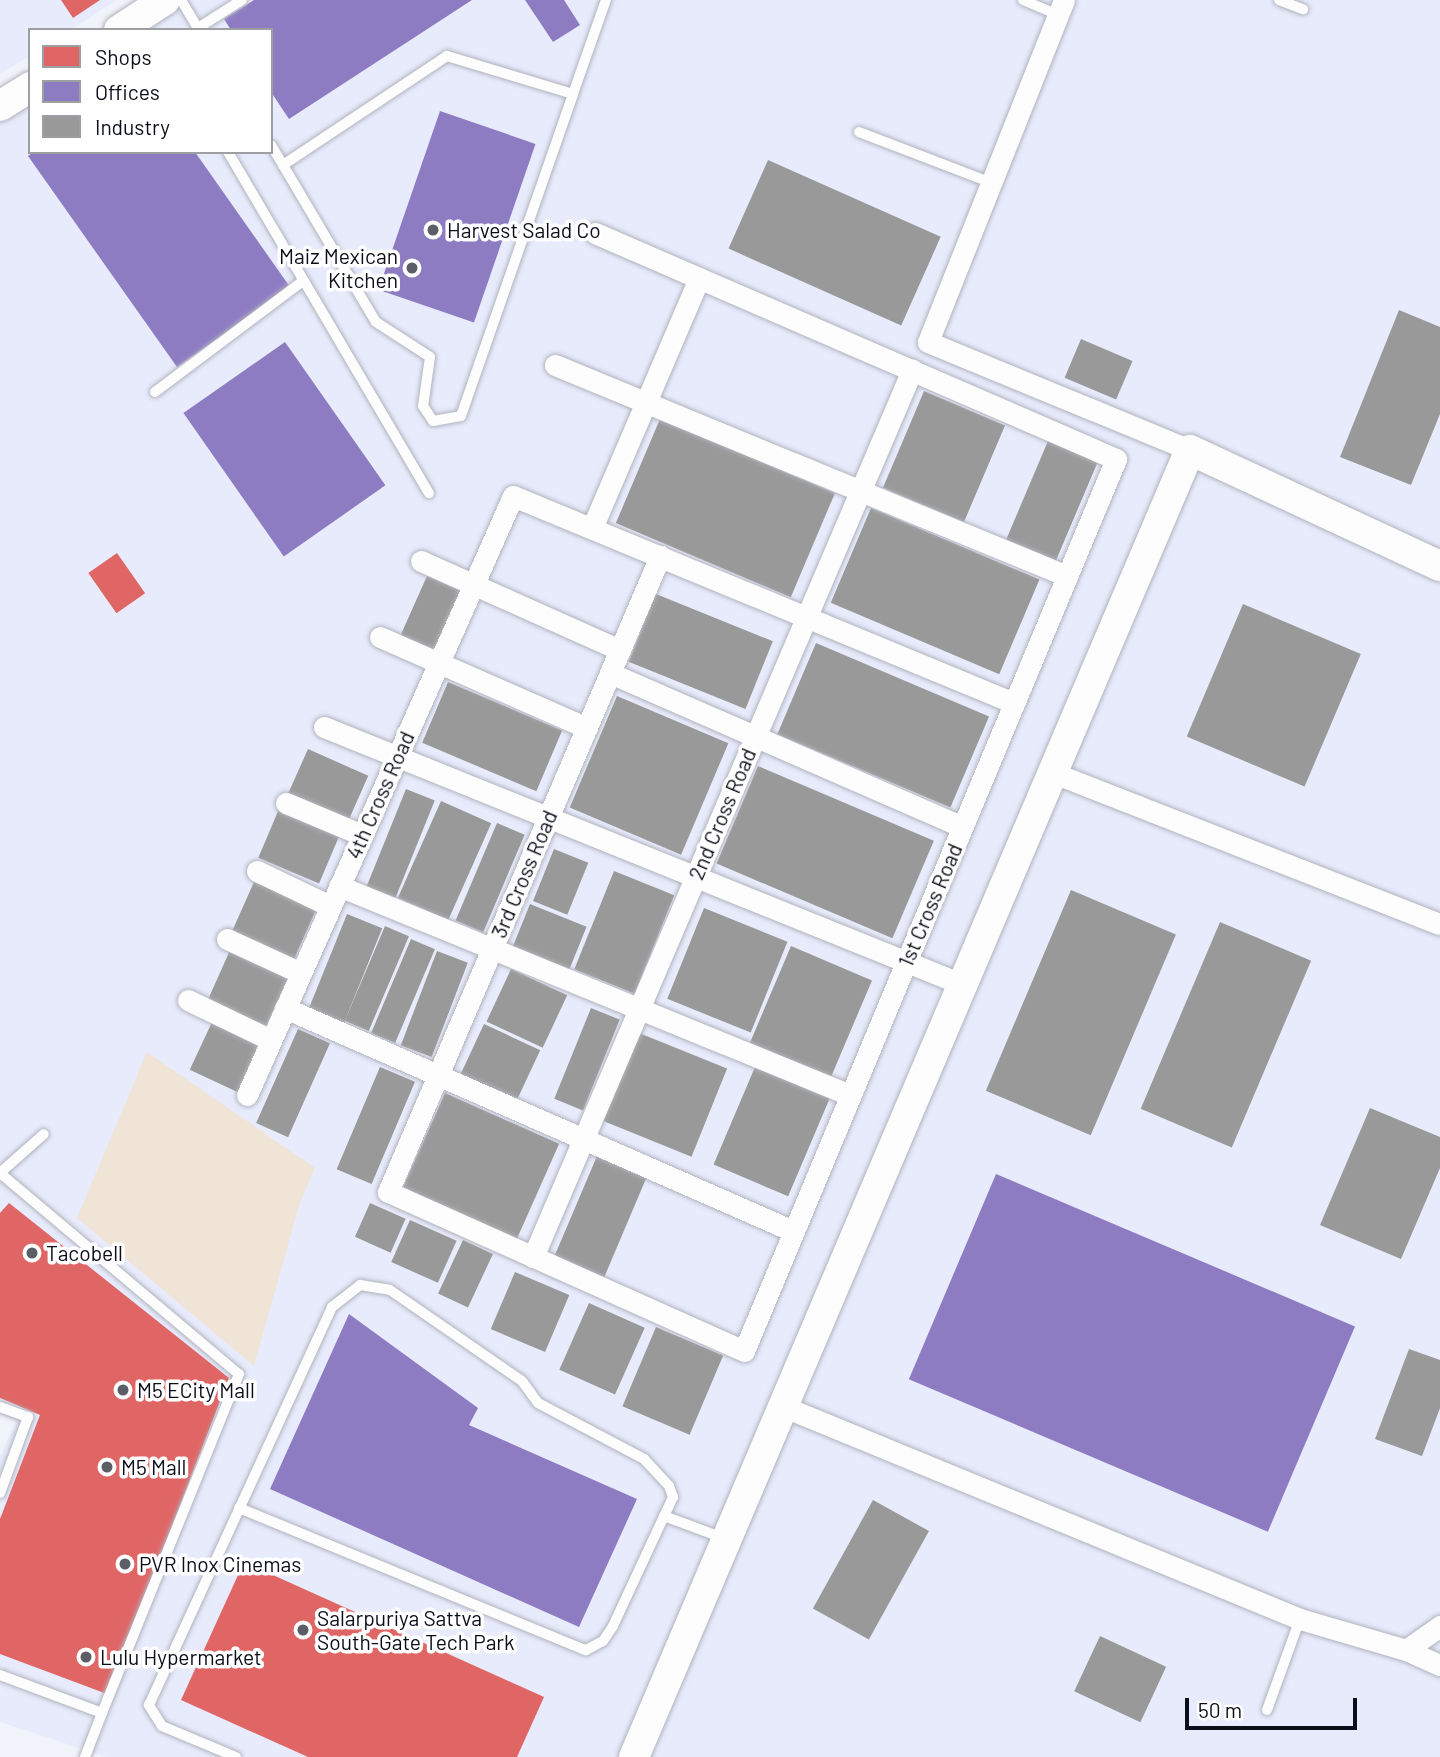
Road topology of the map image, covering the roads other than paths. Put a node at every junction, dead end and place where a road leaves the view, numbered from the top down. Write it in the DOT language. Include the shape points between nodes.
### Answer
graph roads {
  1 [pos="181,0"];
  2 [pos="242,0"];
  3 [pos="606,0"];
  4 [pos="1023,0"];
  5 [pos="1279,0"];
  6 [pos="1061,7"];
  7 [pos="1303,9"];
  8 [pos="154,12"];
  9 [pos="123,28"];
  10 [pos="197,28"];
  11 [pos="200,28"];
  12 [pos="28,88"];
  13 [pos="573,94"];
  14 [pos="0,106"];
  15 [pos="859,132"];
  16 [pos="273,148"];
  17 [pos="229,154"];
  18 [pos="283,165"];
  19 [pos="992,183"];
  20 [pos="595,233"];
  21 [pos="699,278"];
  22 [pos="303,281"];
  23 [pos="555,365"];
  24 [pos="912,370"];
  25 [pos="155,392"];
  26 [pos="646,402"];
  27 [pos="1190,450"];
  28 [pos="860,490"];
  29 [pos="429,494"];
  30 [pos="592,528"];
  31 [pos="660,556"];
  32 [pos="421,561"];
  33 [pos="1440,566"];
  34 [pos="1067,576"];
  35 [pos="473,584"];
  36 [pos="806,617"];
  37 [pos="380,637"];
  38 [pos="620,650"];
  39 [pos="438,663"];
  40 [pos="610,673"];
  41 [pos="1014,703"];
  42 [pos="324,727"];
  43 [pos="587,728"];
  44 [pos="755,737"];
  45 [pos="397,757"];
  46 [pos="1054,773"];
  47 [pos="286,803"];
  48 [pos="548,818"];
  49 [pos="962,827"];
  50 [pos="362,835"];
  51 [pos="257,871"];
  52 [pos="695,877"];
  53 [pos="339,886"];
  54 [pos="330,906"];
  55 [pos="1440,924"];
  56 [pos="227,939"];
  57 [pos="492,948"];
  58 [pos="906,962"];
  59 [pos="301,973"];
  60 [pos="964,985"];
  61 [pos="188,1000"];
  62 [pos="285,1008"];
  63 [pos="639,1009"];
  64 [pos="271,1040"];
  65 [pos="438,1075"];
  66 [pos="247,1095"];
  67 [pos="850,1095"];
  68 [pos="44,1135"];
  69 [pos="583,1139"];
  70 [pos="0,1172"];
  71 [pos="793,1231"];
  72 [pos="533,1257"];
  73 [pos="782,1406"];
  74 [pos="0,1407"];
  75 [pos="0,1493"];
  76 [pos="239,1507"];
  77 [pos="664,1516"];
  78 [pos="726,1539"];
  79 [pos="1300,1619"];
  80 [pos="1440,1626"];
  81 [pos="1406,1650"];
  82 [pos="1440,1665"];
  83 [pos="0,1675"];
  84 [pos="1268,1710"];
  85 [pos="102,1713"];
  86 [pos="85,1757"];
  87 [pos="236,1757"];
  88 [pos="634,1757"];
  1 -- 10 [label="lane"];
  2 -- 11 [label="lane"];
  3 -- 13 [label="lane"];
  4 -- 6 [label="lane"];
  5 -- 7 [label="lane"];
  6 -- 19 [label="street"];
  8 -- 9 [label="street"];
  12 -- 14 [label="street"];
  13 -- 18 [label="lane" via="447,56"];
  13 -- 18 [label="lane" via="461,416 433,421 423,406 430,356 376,322"];
  15 -- 19 [label="lane"];
  16 -- 18 [label="lane"];
  17 -- 22 [label="lane"];
  19 -- 27 [label="street" via="928,342"];
  20 -- 21 [label="street"];
  21 -- 24 [label="street"];
  21 -- 26 [label="street"];
  22 -- 25 [label="lane"];
  22 -- 29 [label="lane"];
  23 -- 26 [label="street"];
  24 -- 28 [label="street, 2nd Cross Road"];
  24 -- 34 [label="street, 1st Cross Road" via="1116,459"];
  26 -- 28 [label="street"];
  26 -- 30 [label="street"];
  27 -- 33 [label="street"];
  27 -- 46 [label="street"];
  28 -- 34 [label="street"];
  28 -- 36 [label="street, 2nd Cross Road"];
  30 -- 31 [label="street"];
  30 -- 35 [label="street, 4th Cross Road" via="513,496"];
  31 -- 36 [label="street"];
  31 -- 38 [label="street, 3rd Cross Road"];
  32 -- 35 [label="street"];
  34 -- 41 [label="street, 1st Cross Road"];
  35 -- 38 [label="street"];
  35 -- 39 [label="street, 4th Cross Road"];
  36 -- 41 [label="street"];
  36 -- 44 [label="street, 2nd Cross Road"];
  37 -- 39 [label="street"];
  38 -- 40 [label="street, 3rd Cross Road"];
  39 -- 43 [label="street"];
  39 -- 45 [label="street, 4th Cross Road"];
  40 -- 43 [label="street, 3rd Cross Road"];
  40 -- 44 [label="street"];
  41 -- 49 [label="street, 1st Cross Road"];
  42 -- 45 [label="street"];
  43 -- 48 [label="street, 3rd Cross Road"];
  44 -- 49 [label="street"];
  44 -- 52 [label="street, 2nd Cross Road"];
  45 -- 48 [label="street"];
  45 -- 50 [label="street, 4th Cross Road"];
  46 -- 55 [label="street"];
  46 -- 60 [label="street"];
  47 -- 50 [label="street"];
  48 -- 52 [label="street"];
  48 -- 57 [label="street, 3rd Cross Road"];
  49 -- 58 [label="street, 1st Cross Road"];
  50 -- 53 [label="street, 4th Cross Road"];
  51 -- 54 [label="street"];
  52 -- 58 [label="street"];
  52 -- 63 [label="street, 2nd Cross Road"];
  53 -- 54 [label="street, 4th Cross Road"];
  53 -- 57 [label="street"];
  54 -- 59 [label="street, 4th Cross Road"];
  56 -- 59 [label="street"];
  57 -- 63 [label="street"];
  57 -- 65 [label="street, 3rd Cross Road"];
  58 -- 60 [label="street"];
  58 -- 67 [label="street, 1st Cross Road"];
  59 -- 62 [label="street, 4th Cross Road"];
  60 -- 73 [label="street"];
  61 -- 64 [label="street"];
  62 -- 64 [label="street, 4th Cross Road"];
  62 -- 65 [label="street"];
  63 -- 67 [label="street"];
  63 -- 69 [label="street, 2nd Cross Road"];
  64 -- 66 [label="street, 4th Cross Road"];
  65 -- 69 [label="street"];
  65 -- 72 [label="street, 3rd Cross Road" via="388,1192"];
  67 -- 71 [label="street, 1st Cross Road"];
  68 -- 70 [label="lane"];
  69 -- 71 [label="street"];
  69 -- 72 [label="street, 2nd Cross Road"];
  70 -- 85 [label="lane" via="239,1374"];
  71 -- 72 [label="street, 1st Cross Road" via="744,1351"];
  73 -- 78 [label="street"];
  73 -- 79 [label="street"];
  74 -- 75 [label="lane" via="28,1417"];
  76 -- 77 [label="lane" via="586,1650 603,1641 613,1626"];
  76 -- 77 [label="lane" via="332,1307 343,1294 373,1284 390,1290 523,1381 538,1403 644,1459 673,1497"];
  76 -- 87 [label="lane" via="149,1705 162,1726"];
  77 -- 78 [label="lane"];
  78 -- 88 [label="street"];
  79 -- 81 [label="street"];
  79 -- 84 [label="lane"];
  80 -- 81 [label="street"];
  81 -- 82 [label="street"];
  83 -- 85 [label="lane"];
  85 -- 86 [label="lane"];
}
